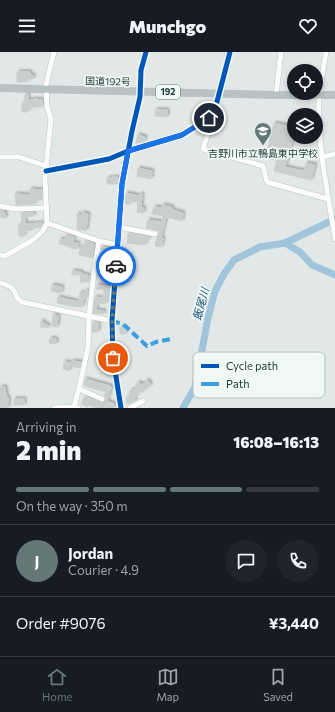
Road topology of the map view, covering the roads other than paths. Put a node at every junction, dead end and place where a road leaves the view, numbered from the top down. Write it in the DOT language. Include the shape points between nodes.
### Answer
graph roads {
  1 [pos="54,52"];
  2 [pos="146,52"];
  3 [pos="230,52"];
  4 [pos="281,52"];
  5 [pos="326,52"];
  6 [pos="323,71"];
  7 [pos="0,88"];
  8 [pos="46,89"];
  9 [pos="140,91"];
  10 [pos="220,94"];
  11 [pos="276,95"];
  12 [pos="287,95"];
  13 [pos="335,95"];
  14 [pos="323,96"];
  15 [pos="319,100"];
  16 [pos="213,117"];
  17 [pos="128,151"];
  18 [pos="335,154"];
  19 [pos="0,157"];
  20 [pos="322,157"];
  21 [pos="46,168"];
  22 [pos="328,199"];
  23 [pos="0,206"];
  24 [pos="47,208"];
  25 [pos="47,223"];
  26 [pos="119,227"];
  27 [pos="155,234"];
  28 [pos="335,239"];
  29 [pos="99,241"];
  30 [pos="118,245"];
  31 [pos="0,255"];
  32 [pos="0,283"];
  33 [pos="89,316"];
  34 [pos="110,321"];
  35 [pos="79,389"];
  36 [pos="102,399"];
  37 [pos="143,401"];
  38 [pos="76,407"];
  39 [pos="54,408"];
  40 [pos="121,408"];
  41 [pos="130,408"];
  1 -- 8 [label="street"];
  2 -- 9 [label="street" via="141,70"];
  3 -- 10 [label="street"];
  4 -- 11 [label="street"];
  5 -- 6 [label="street"];
  7 -- 8 [label="highway, 国道192号 / 192"];
  8 -- 9 [label="highway, 国道192号 / 192"];
  8 -- 21 [label="street" via="51,119"];
  9 -- 10 [label="highway, 国道192号 / 192"];
  9 -- 17 [label="street"];
  10 -- 11 [label="highway, 国道192号 / 192"];
  10 -- 16 [label="street"];
  11 -- 12 [label="highway, 国道192号 / 192"];
  13 -- 14 [label="highway, 国道192号 / 192"];
  15 -- 20 [label="street"];
  16 -- 17 [label="street" via="182,135"];
  16 -- 22 [label="street" via="203,148 263,166 267,182"];
  17 -- 21 [label="street" via="105,160"];
  17 -- 26 [label="street" via="122,184"];
  18 -- 20 [label="street"];
  19 -- 21 [label="street" via="19,157"];
  20 -- 22 [label="street"];
  21 -- 24 [label="street"];
  22 -- 28 [label="street"];
  23 -- 24 [label="street" via="16,209"];
  24 -- 25 [label="street"];
  25 -- 29 [label="street"];
  25 -- 31 [label="street" via="33,240 5,256"];
  26 -- 27 [label="street"];
  26 -- 30 [label="street"];
  29 -- 30 [label="street"];
  29 -- 33 [label="street"];
  30 -- 34 [label="street"];
  32 -- 33 [label="street" via="15,290 17,298 22,302"];
  33 -- 34 [label="street"];
  33 -- 35 [label="street" via="88,348"];
  34 -- 40 [label="street"];
  35 -- 36 [label="street"];
  35 -- 38 [label="street"];
  37 -- 41 [label="street"];
  38 -- 39 [label="street"];
}
